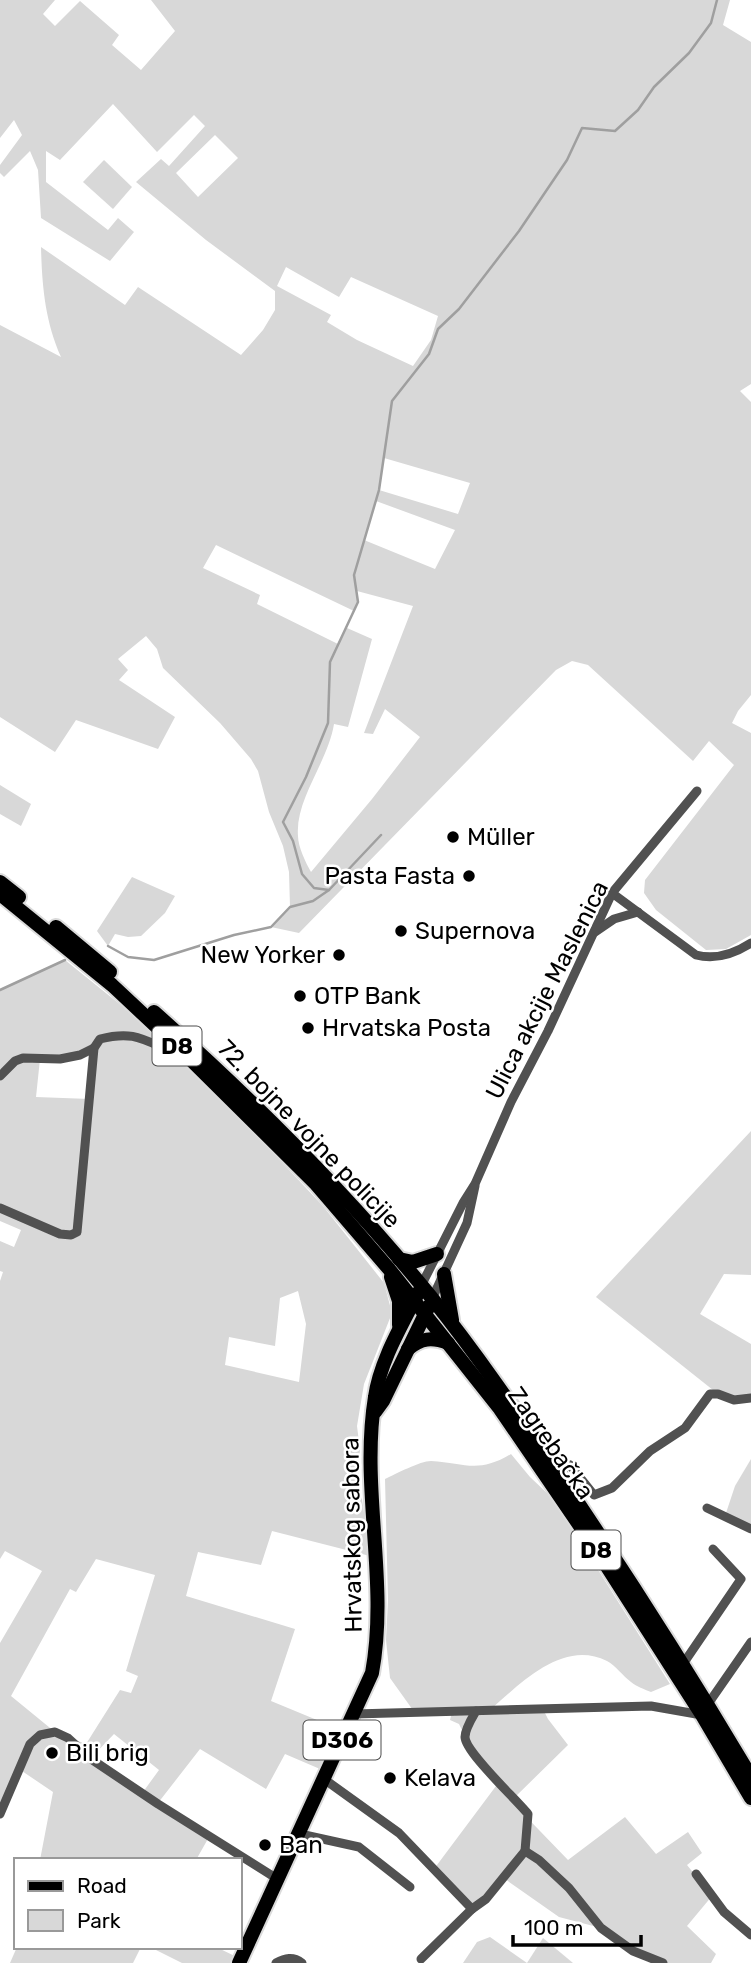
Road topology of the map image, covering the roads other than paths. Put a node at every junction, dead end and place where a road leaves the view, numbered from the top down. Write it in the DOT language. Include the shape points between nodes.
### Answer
graph roads {
  1 [pos="697,791"];
  2 [pos="0,883"];
  3 [pos="612,893"];
  4 [pos="0,894"];
  5 [pos="638,912"];
  6 [pos="594,933"];
  7 [pos="751,943"];
  8 [pos="176,1045"];
  9 [pos="94,1048"];
  10 [pos="0,1076"];
  11 [pos="475,1184"];
  12 [pos="0,1208"];
  13 [pos="437,1254"];
  14 [pos="394,1264"];
  15 [pos="444,1274"];
  16 [pos="421,1286"];
  17 [pos="432,1299"];
  18 [pos="415,1300"];
  19 [pos="425,1313"];
  20 [pos="452,1325"];
  21 [pos="398,1333"];
  22 [pos="448,1343"];
  23 [pos="407,1349"];
  24 [pos="751,1398"];
  25 [pos="374,1413"];
  26 [pos="557,1472"];
  27 [pos="707,1508"];
  28 [pos="751,1529"];
  29 [pos="713,1549"];
  30 [pos="751,1642"];
  31 [pos="683,1664"];
  32 [pos="705,1709"];
  33 [pos="476,1711"];
  34 [pos="354,1714"];
  35 [pos="751,1777"];
  36 [pos="324,1779"];
  37 [pos="751,1798"];
  38 [pos="0,1814"];
  39 [pos="300,1834"];
  40 [pos="525,1851"];
  41 [pos="696,1874"];
  42 [pos="279,1880"];
  43 [pos="410,1887"];
  44 [pos="472,1909"];
  45 [pos="751,1935"];
  46 [pos="421,1959"];
  47 [pos="239,1963"];
  48 [pos="276,1963"];
  49 [pos="302,1963"];
  50 [pos="663,1963"];
  1 -- 3 [label="street, Ulica akcije Maslenica"];
  2 -- 14 [label="main road, 72. bojne vojne policije / D8" via="92,956 282,1131"];
  3 -- 5 [label="street"];
  3 -- 6 [label="street, Ulica akcije Maslenica"];
  4 -- 8 [label="main road, 72. bojne vojne policije / D8" via="112,985"];
  5 -- 6 [label="street" via="614,919"];
  5 -- 7 [label="street" via="696,955 719,957"];
  6 -- 11 [label="street, Ulica akcije Maslenica"];
  8 -- 9 [label="street" via="169,1050 137,1035 119,1034 100,1039"];
  8 -- 14 [label="main road, 72. bojne vojne policije / D8"];
  9 -- 10 [label="street" via="60,1059 23,1058"];
  9 -- 12 [label="street" via="77,1233 60,1234"];
  11 -- 13 [label="street, Ulica akcije Maslenica"];
  11 -- 15 [label="street, Ulica akcije Maslenica" via="467,1223"];
  13 -- 14 [label="main road"];
  13 -- 16 [label="street, Ulica akcije Maslenica"];
  14 -- 16 [label="main road, 72. bojne vojne policije / D8"];
  14 -- 18 [label="main road, 72. bojne vojne policije / D8"];
  14 -- 21 [label="main road"];
  15 -- 17 [label="street, Ulica akcije Maslenica"];
  15 -- 20 [label="main road"];
  16 -- 17 [label="main road, Zagrebačka / D8"];
  16 -- 18 [label="main road, Hrvatskog sabora"];
  17 -- 19 [label="main road, Hrvatskog sabora"];
  17 -- 20 [label="main road, Zagrebačka / D8"];
  18 -- 19 [label="main road, Zagrebačka / D8"];
  18 -- 21 [label="main road, Hrvatskog sabora / D306"];
  19 -- 22 [label="main road, Zagrebačka / D8"];
  19 -- 23 [label="main road, Hrvatskog sabora / D306"];
  20 -- 26 [label="main road, Zagrebačka / D8"];
  21 -- 25 [label="main road, Hrvatskog sabora / D306" via="377,1387"];
  22 -- 23 [label="main road" via="429,1338"];
  22 -- 32 [label="main road, Zagrebačka / D8" via="500,1409"];
  23 -- 25 [label="main road, Hrvatskog sabora / D306"];
  24 -- 26 [label="street" via="734,1400 710,1394 685,1428 650,1451 612,1488 594,1495 570,1465"];
  25 -- 34 [label="main road, Hrvatskog sabora / D306" via="370,1459 378,1635 372,1673"];
  26 -- 31 [label="main road, Zagrebačka / D8"];
  27 -- 28 [label="street"];
  29 -- 31 [label="street" via="741,1579"];
  30 -- 32 [label="street"];
  31 -- 32 [label="main road, Zagrebačka / D8"];
  32 -- 33 [label="street"];
  32 -- 35 [label="main road, Zagrebačka / D8"];
  32 -- 37 [label="main road, Zagrebačka / D8"];
  33 -- 34 [label="street"];
  33 -- 40 [label="street" via="465,1736 467,1744 528,1814"];
  34 -- 36 [label="main road, Hrvatskog sabora / D306"];
  36 -- 39 [label="main road, Hrvatskog sabora / D306"];
  36 -- 44 [label="street" via="399,1833"];
  38 -- 42 [label="street" via="30,1744 40,1735 55,1732"];
  39 -- 42 [label="main road, Hrvatskog sabora / D306"];
  39 -- 43 [label="street" via="359,1847"];
  40 -- 44 [label="street" via="486,1899"];
  40 -- 50 [label="street" via="569,1888 601,1928 633,1951"];
  41 -- 45 [label="street" via="724,1912"];
  42 -- 47 [label="main road, Hrvatskog sabora / D306"];
  44 -- 46 [label="street"];
  48 -- 49 [label="street" via="285,1958"];
}
